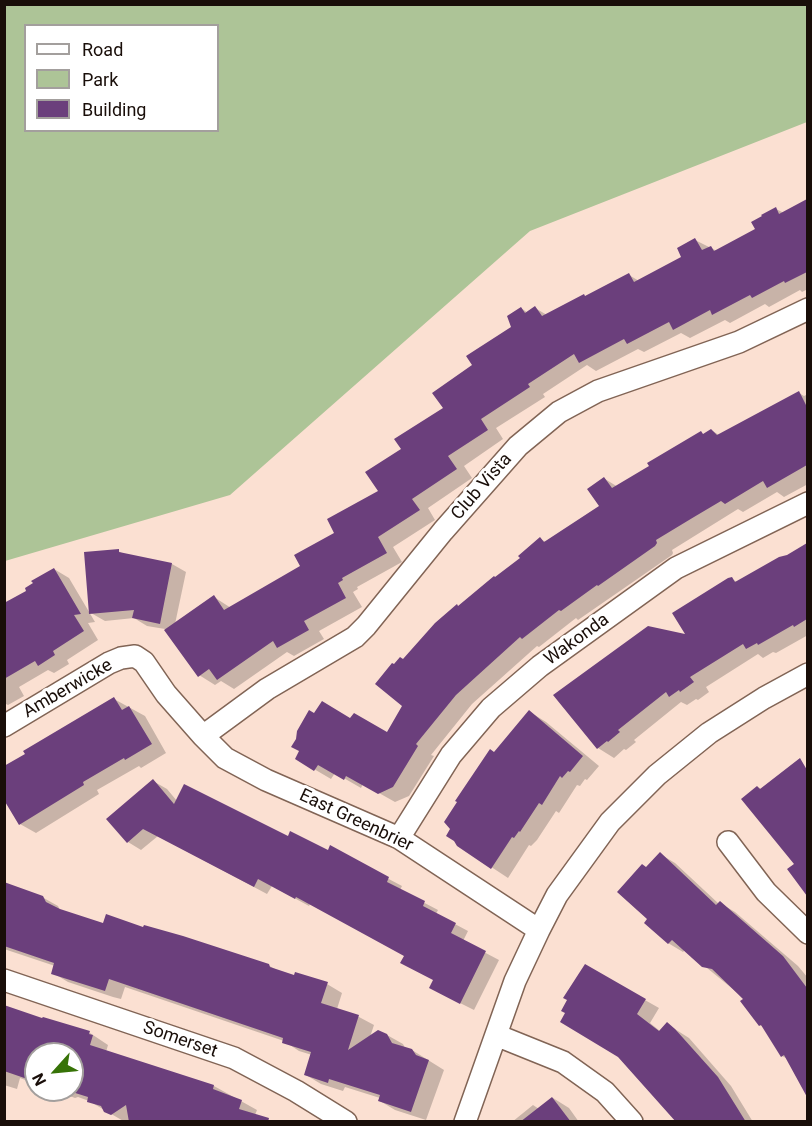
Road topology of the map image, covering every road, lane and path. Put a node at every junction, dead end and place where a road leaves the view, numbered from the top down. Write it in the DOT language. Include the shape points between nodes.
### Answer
graph roads {
  1 [pos="807,309"];
  2 [pos="807,503"];
  3 [pos="807,674"];
  4 [pos="4,726"];
  5 [pos="202,736"];
  6 [pos="399,838"];
  7 [pos="728,842"];
  8 [pos="539,930"];
  9 [pos="807,933"];
  10 [pos="4,980"];
  11 [pos="496,1035"];
  12 [pos="346,1122"];
  13 [pos="465,1122"];
  14 [pos="632,1122"];
  1 -- 5 [label="street, Club Vista" via="739,342 598,391 559,412 518,446 355,637 267,689"];
  2 -- 6 [label="street, Wakonda" via="676,568 540,666 491,708 451,755"];
  3 -- 8 [label="street" via="738,713 657,775 610,822 557,895"];
  4 -- 5 [label="street, Amberwicke" via="109,663 135,656 144,662"];
  5 -- 6 [label="street, East Greenbrier" via="225,758 266,780"];
  6 -- 8 [label="street, East Greenbrier"];
  7 -- 9 [label="street" via="766,892"];
  8 -- 11 [label="street"];
  10 -- 12 [label="street, Somerset" via="234,1058"];
  11 -- 13 [label="street"];
  11 -- 14 [label="street" via="563,1062 605,1092"];
}
